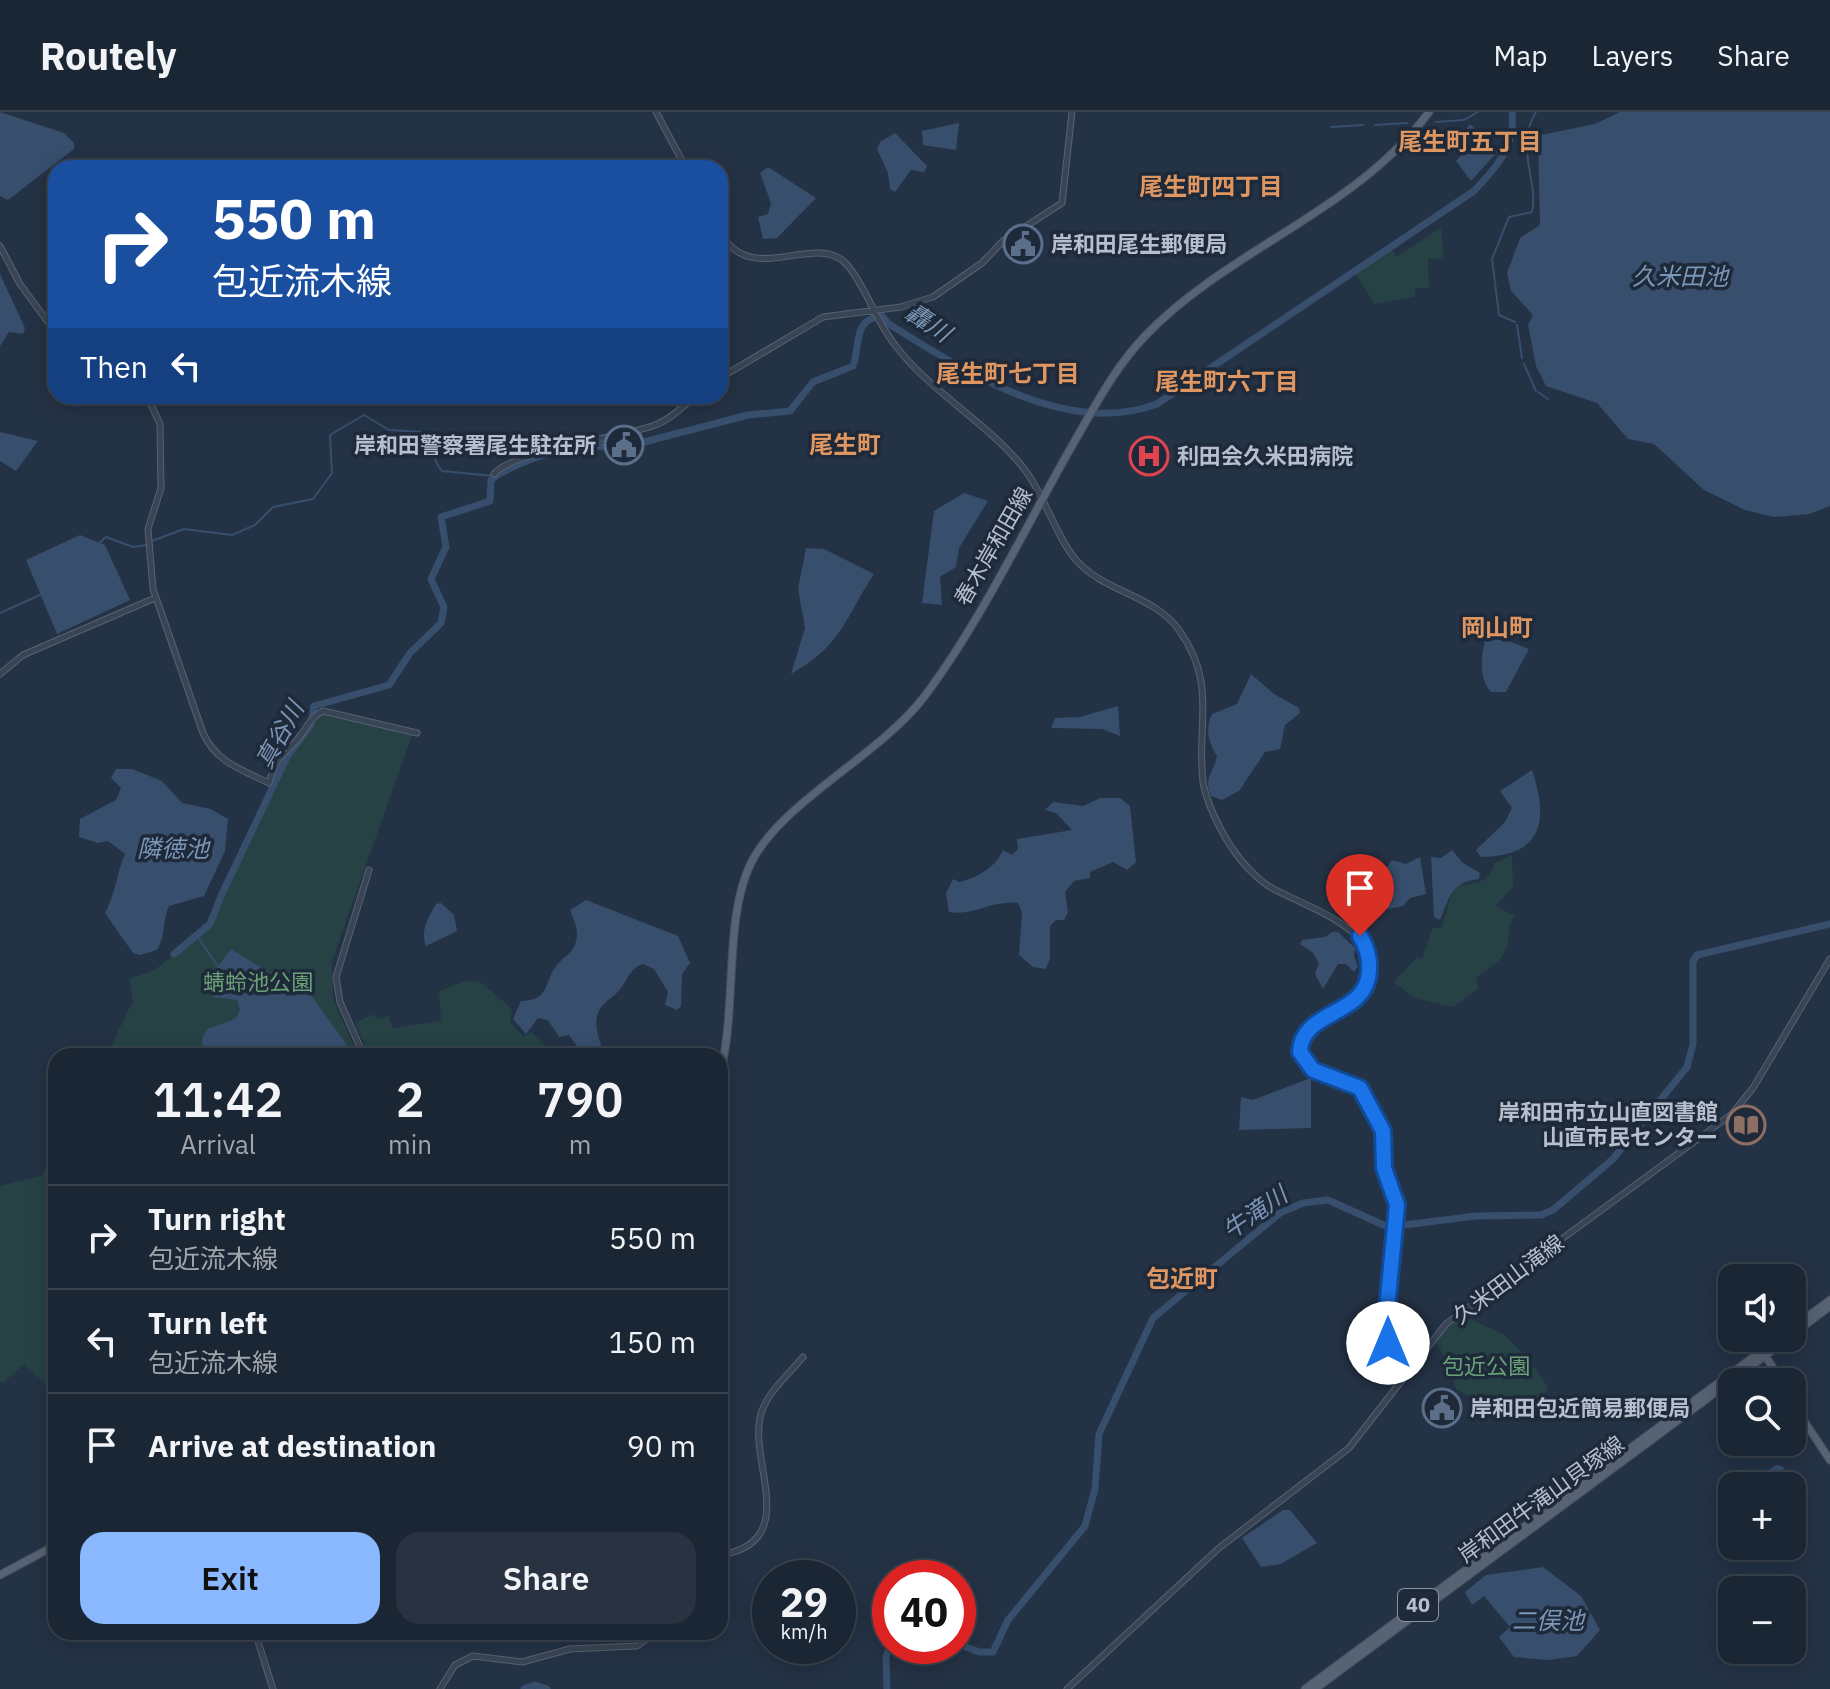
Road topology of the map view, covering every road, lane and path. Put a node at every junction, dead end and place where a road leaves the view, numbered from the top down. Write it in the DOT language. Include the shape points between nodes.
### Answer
graph roads {
  1 [pos="656,112"];
  2 [pos="1072,112"];
  3 [pos="1429,112"];
  4 [pos="682,160"];
  5 [pos="728,244"];
  6 [pos="0,246"];
  7 [pos="875,312"];
  8 [pos="48,322"];
  9 [pos="728,373"];
  10 [pos="151,404"];
  11 [pos="685,404"];
  12 [pos="494,474"];
  13 [pos="1042,498"];
  14 [pos="155,598"];
  15 [pos="0,674"];
  16 [pos="417,733"];
  17 [pos="369,870"];
  18 [pos="1830,959"];
  19 [pos="360,1048"];
  20 [pos="725,1048"];
  21 [pos="1830,1303"];
  22 [pos="1806,1319"];
  23 [pos="1806,1323"];
  24 [pos="1764,1352"];
  25 [pos="1766,1352"];
  26 [pos="1761,1355"];
  27 [pos="803,1357"];
  28 [pos="1770,1368"];
  29 [pos="1409,1371"];
  30 [pos="1806,1416"];
  31 [pos="1806,1424"];
  32 [pos="1830,1451"];
  33 [pos="1830,1460"];
  34 [pos="48,1549"];
  35 [pos="728,1552"];
  36 [pos="0,1575"];
  37 [pos="258,1640"];
  38 [pos="646,1640"];
  39 [pos="273,1689"];
  40 [pos="440,1689"];
  41 [pos="1067,1689"];
  42 [pos="1305,1689"];
  43 [pos="1315,1689"];
  1 -- 4 [label="street"];
  2 -- 7 [label="street" via="1062,203 940,293"];
  3 -- 13 [label="main road, 春木岸和田線" via="1367,176 1178,306 1121,364"];
  5 -- 7 [label="street" via="751,259 822,254 845,262"];
  6 -- 8 [label="street"];
  7 -- 9 [label="street" via="823,317"];
  7 -- 13 [label="street" via="895,346 1018,462"];
  10 -- 14 [label="street" via="160,424 161,488 148,529"];
  11 -- 12 [label="street" via="655,425 530,457"];
  13 -- 20 [label="main road, 春木岸和田線" via="904,722 777,827 751,862 738,906"];
  13 -- 29 [label="street" via="1076,560 1095,577 1153,604 1185,641 1204,685 1205,790 1235,852 1268,885 1340,922 1365,944 1370,960 1366,990 1312,1026 1300,1052 1313,1070 1363,1092 1384,1136 1384,1165 1397,1205 1384,1337"];
  14 -- 15 [label="street" via="23,655"];
  14 -- 16 [label="street" via="203,733 230,765 269,783 281,752 323,711"];
  17 -- 19 [label="street" via="336,977 340,1002"];
  18 -- 29 [label="street, 久米田山滝線" via="1732,1114 1446,1324"];
  21 -- 22 [label="main road, 岸和田牛滝山貝塚線 / 40"];
  21 -- 23 [label="main road, 岸和田牛滝山貝塚線 / 40"];
  24 -- 26 [label="main road, 岸和田牛滝山貝塚線 / 40"];
  25 -- 26 [label="main road, 岸和田牛滝山貝塚線 / 40"];
  26 -- 28 [label="main road"];
  26 -- 42 [label="main road, 岸和田牛滝山貝塚線 / 40"];
  26 -- 43 [label="main road, 岸和田牛滝山貝塚線 / 40"];
  27 -- 35 [label="street" via="760,1416 766,1520 751,1542"];
  29 -- 41 [label="street, 久米田山滝線" via="1343,1454 1219,1548"];
  30 -- 32 [label="main road"];
  31 -- 33 [label="main road"];
  34 -- 36 [label="main road"];
  37 -- 39 [label="street"];
  38 -- 40 [label="street" via="637,1646 570,1649 522,1662 473,1656 455,1665"];
}
